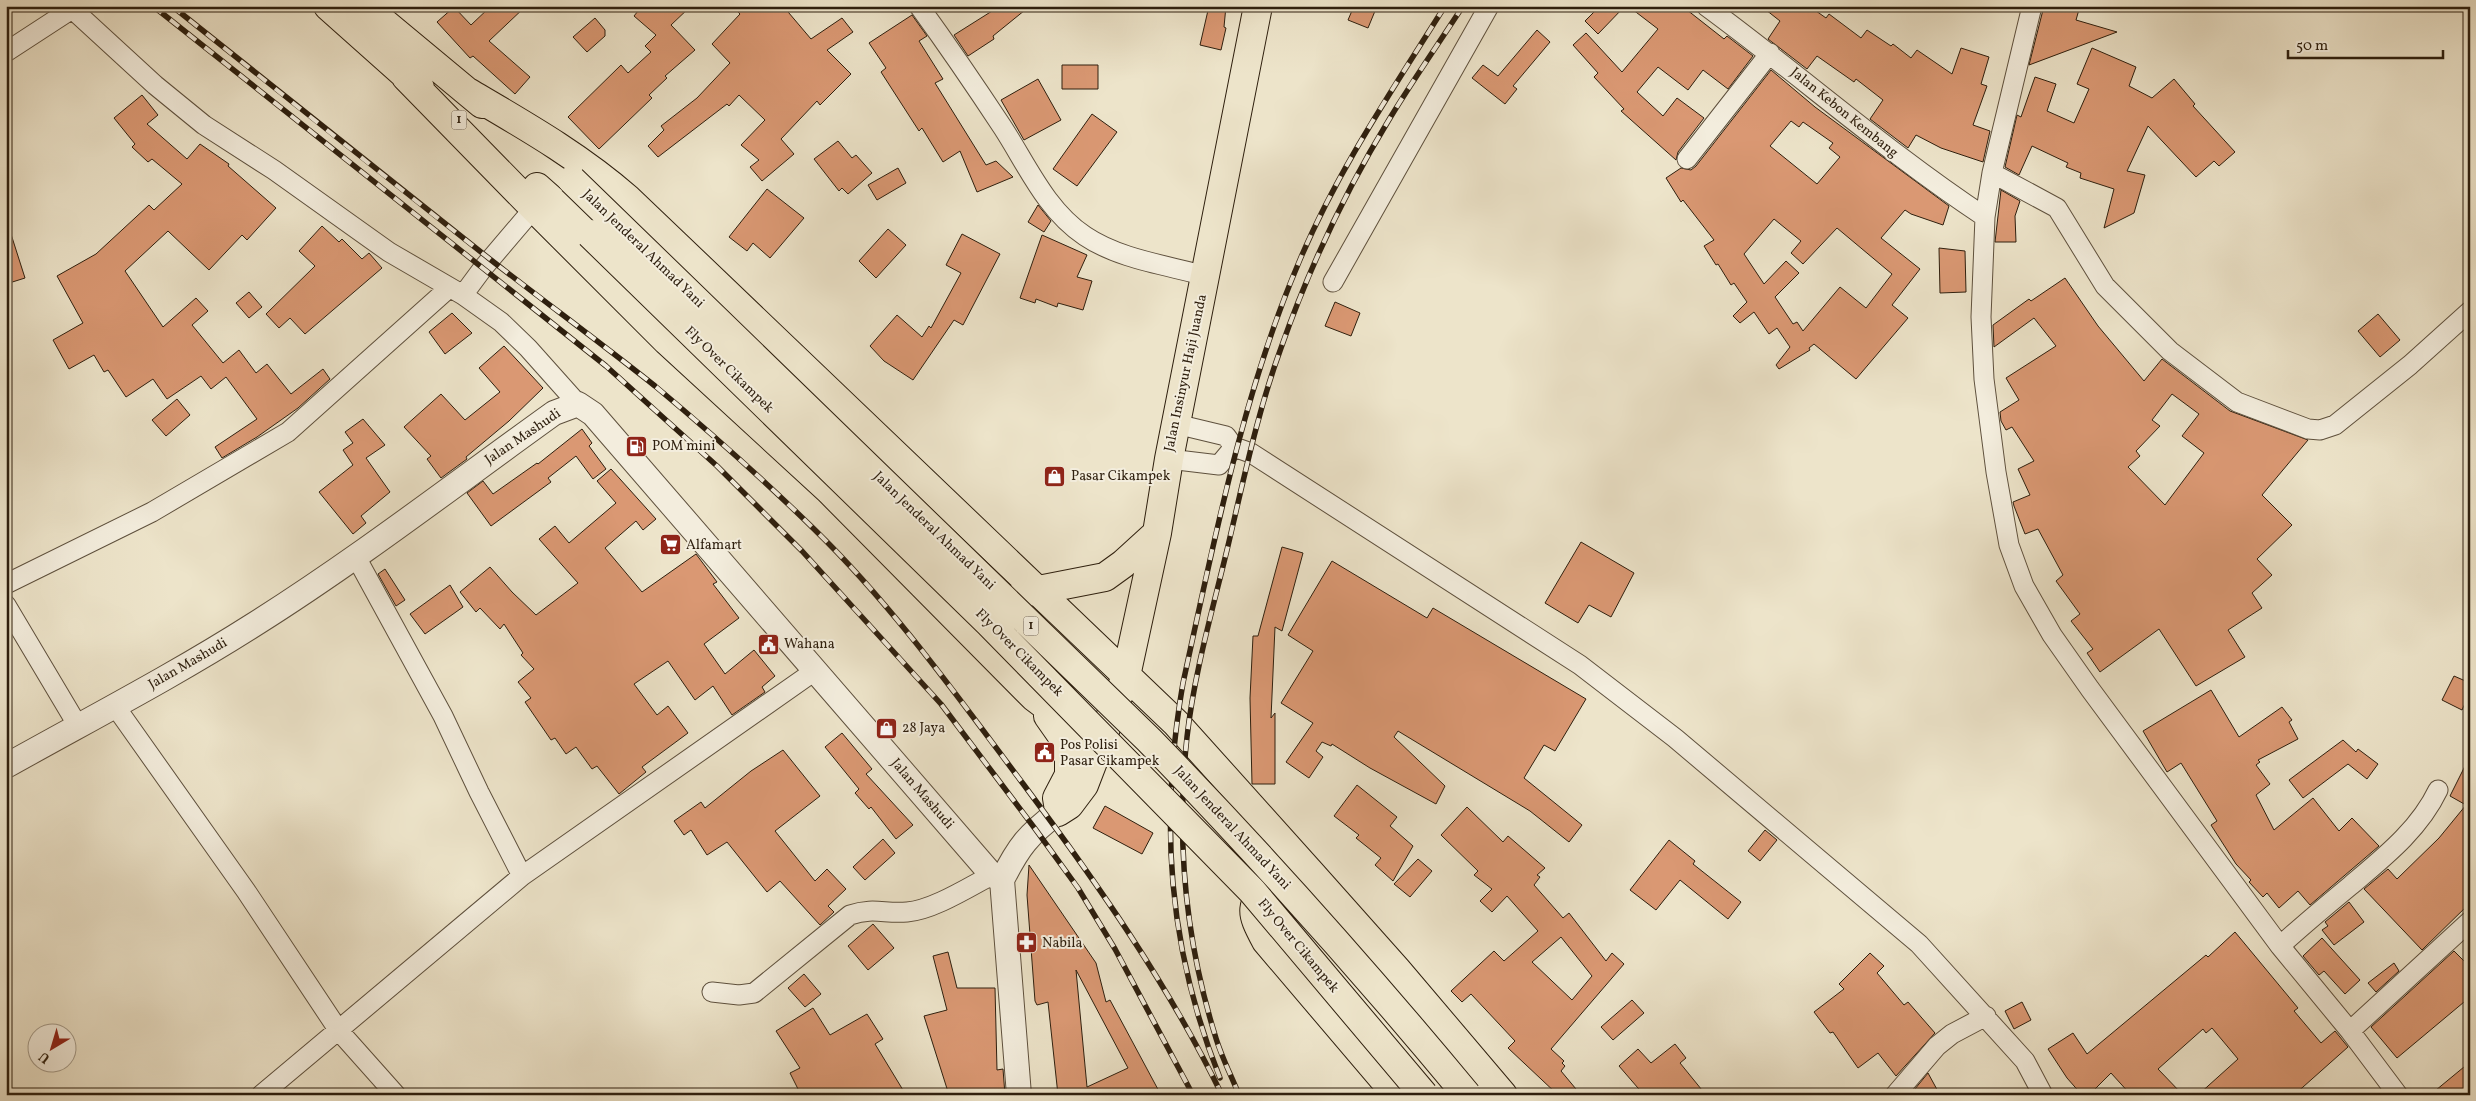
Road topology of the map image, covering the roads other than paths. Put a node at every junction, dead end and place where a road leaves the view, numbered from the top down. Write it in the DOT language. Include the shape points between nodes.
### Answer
graph roads {
  1 [pos="328,6"];
  2 [pos="364,6"];
  3 [pos="919,6"];
  4 [pos="1258,6"];
  5 [pos="1490,6"];
  6 [pos="1706,6"];
  7 [pos="2032,6"];
  8 [pos="70,8"];
  9 [pos="6,52"];
  10 [pos="1770,53"];
  11 [pos="406,76"];
  12 [pos="468,92"];
  13 [pos="1687,159"];
  14 [pos="1992,173"];
  15 [pos="534,208"];
  16 [pos="1985,217"];
  17 [pos="1206,276"];
  18 [pos="1333,282"];
  19 [pos="456,291"];
  20 [pos="2470,311"];
  21 [pos="578,404"];
  22 [pos="1176,424"];
  23 [pos="1234,447"];
  24 [pos="1169,459"];
  25 [pos="1156,533"];
  26 [pos="356,557"];
  27 [pos="6,584"];
  28 [pos="1034,590"];
  29 [pos="6,605"];
  30 [pos="994,656"];
  31 [pos="816,670"];
  32 [pos="1126,676"];
  33 [pos="1034,697"];
  34 [pos="115,706"];
  35 [pos="78,726"];
  36 [pos="1100,746"];
  37 [pos="6,766"];
  38 [pos="2438,790"];
  39 [pos="1058,812"];
  40 [pos="1308,870"];
  41 [pos="522,876"];
  42 [pos="997,878"];
  43 [pos="2470,921"];
  44 [pos="2280,946"];
  45 [pos="712,992"];
  46 [pos="1986,1016"];
  47 [pos="339,1031"];
  48 [pos="2350,1031"];
  49 [pos="261,1095"];
  50 [pos="396,1095"];
  51 [pos="1019,1095"];
  52 [pos="1397,1095"];
  53 [pos="1424,1095"];
  54 [pos="1467,1095"];
  55 [pos="1503,1095"];
  56 [pos="1895,1095"];
  57 [pos="2043,1095"];
  58 [pos="2398,1095"];
  1 -- 11 [label="highway, 1"];
  2 -- 12 [label="highway, Jalan Jenderal Ahmad Yani / 1"];
  3 -- 17 [label="street" via="970,76 1038,188 1062,216 1084,235 1108,249"];
  4 -- 17 [label="highway, Jalan Insinyur Haji Juanda"];
  5 -- 18 [label="street"];
  6 -- 10 [label="street, Jalan Kebon Kembang"];
  7 -- 14 [label="street"];
  8 -- 9 [label="street"];
  8 -- 19 [label="street" via="155,85 204,124 389,252"];
  10 -- 13 [label="street"];
  10 -- 16 [label="street, Jalan Kebon Kembang" via="1901,160"];
  11 -- 15 [label="highway"];
  11 -- 53 [label="highway, Fly Over Cikampek / 1, bridge" via="590,234 988,622 1252,891"];
  12 -- 28 [label="highway" via="554,143 594,170 628,199"];
  12 -- 54 [label="highway, Jalan Jenderal Ahmad Yani / 1, bridge" via="572,180 1155,747 1300,900"];
  14 -- 16 [label="street"];
  14 -- 20 [label="street" via="2057,208 2105,286 2170,351 2237,402 2308,429 2320,430 2335,425 2410,365"];
  15 -- 19 [label="street" via="482,268"];
  15 -- 30 [label="highway" via="667,341 829,490"];
  16 -- 44 [label="street" via="1981,317 1984,379 2010,546 2024,586 2052,635 2090,689"];
  17 -- 22 [label="highway, Jalan Insinyur Haji Juanda"];
  19 -- 21 [label="street" via="501,322"];
  19 -- 27 [label="street" via="288,432 152,512"];
  21 -- 26 [label="street, Jalan Mashudi" via="554,413"];
  21 -- 31 [label="street, Jalan Mashudi" via="593,414"];
  22 -- 23 [label="street" via="1226,436"];
  22 -- 24 [label="highway, Jalan Insinyur Haji Juanda"];
  23 -- 24 [label="street" via="1220,465"];
  23 -- 46 [label="street" via="1251,453 1580,665 1628,701 1919,944"];
  24 -- 25 [label="highway, Jalan Insinyur Haji Juanda"];
  25 -- 28 [label="highway" via="1124,564 1104,577"];
  25 -- 32 [label="highway, Jalan Insinyur Haji Juanda"];
  26 -- 34 [label="street, Jalan Mashudi" via="256,624"];
  26 -- 41 [label="street" via="443,716"];
  28 -- 30 [label="highway" via="1014,598 997,614 992,624"];
  28 -- 32 [label="highway"];
  29 -- 35 [label="street"];
  30 -- 33 [label="highway"];
  31 -- 41 [label="street"];
  31 -- 42 [label="street, Jalan Mashudi"];
  32 -- 36 [label="highway, Jalan Insinyur Haji Juanda"];
  32 -- 40 [label="highway" via="1187,735"];
  33 -- 36 [label="highway"];
  33 -- 39 [label="highway" via="1069,746 1069,775 1057,798"];
  34 -- 35 [label="street, Jalan Mashudi"];
  34 -- 47 [label="street" via="246,891"];
  35 -- 37 [label="street, Jalan Mashudi"];
  36 -- 39 [label="highway, Jalan Insinyur Haji Juanda" via="1084,785 1069,805"];
  38 -- 44 [label="street" via="2424,815 2392,849"];
  39 -- 42 [label="street" via="1018,848"];
  40 -- 52 [label="highway" via="1272,878 1255,901 1254,917 1266,941"];
  40 -- 55 [label="highway"];
  41 -- 47 [label="street"];
  42 -- 45 [label="street" via="908,912 867,909 850,915 754,993"];
  42 -- 51 [label="street"];
  43 -- 48 [label="street"];
  44 -- 48 [label="street"];
  46 -- 56 [label="street" via="1937,1046"];
  46 -- 57 [label="street" via="2025,1061"];
  47 -- 49 [label="street"];
  47 -- 50 [label="street"];
  48 -- 58 [label="street"];
}
